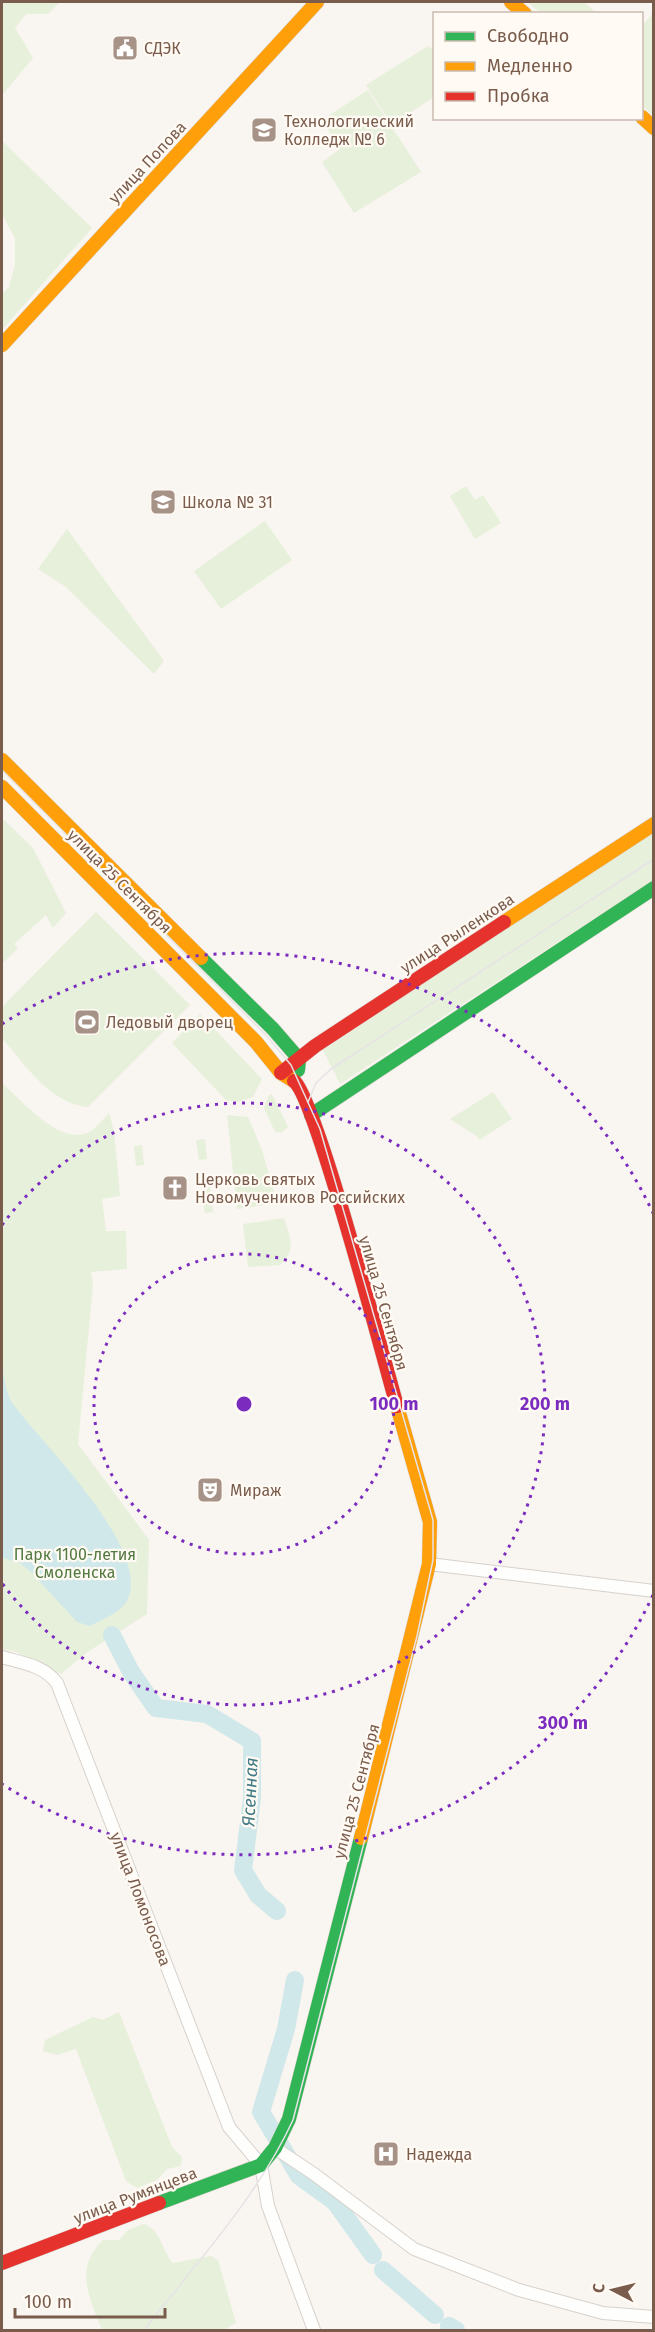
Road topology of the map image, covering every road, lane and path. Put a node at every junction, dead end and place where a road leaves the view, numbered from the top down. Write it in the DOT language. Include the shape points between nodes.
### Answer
graph roads {
  1 [pos="317,2"];
  2 [pos="511,2"];
  3 [pos="523,12"];
  4 [pos="2,345"];
  5 [pos="2,760"];
  6 [pos="2,788"];
  7 [pos="654,824"];
  8 [pos="654,888"];
  9 [pos="299,1059"];
  10 [pos="281,1073"];
  11 [pos="297,1083"];
  12 [pos="311,1115"];
  13 [pos="429,1564"];
  14 [pos="654,1591"];
  15 [pos="2,1657"];
  16 [pos="276,2149"];
  17 [pos="261,2165"];
  18 [pos="2,2263"];
  19 [pos="654,2318"];
  20 [pos="314,2331"];
  1 -- 4 [label="main road, улица Попова"];
  2 -- 3 [label="main road"];
  5 -- 9 [label="main road"];
  6 -- 10 [label="main road, улица 25 Сентября" via="256,1042"];
  7 -- 9 [label="main road, улица Рыленкова"];
  8 -- 12 [label="main road"];
  9 -- 10 [label="main road, улица Рыленкова"];
  9 -- 11 [label="main road"];
  10 -- 11 [label="main road, улица 25 Сентября"];
  11 -- 12 [label="main road, улица 25 Сентября"];
  12 -- 13 [label="main road, улица 25 Сентября" via="430,1522"];
  13 -- 14 [label="street"];
  13 -- 16 [label="main road, улица 25 Сентября" via="289,2119"];
  15 -- 17 [label="street, улица Ломоносова" via="36,1666 57,1683 229,2127"];
  16 -- 17 [label="main road, улица Румянцева"];
  16 -- 19 [label="street" via="414,2249 519,2290 603,2313"];
  17 -- 18 [label="main road, улица Румянцева"];
  17 -- 20 [label="street" via="268,2206"];
}
